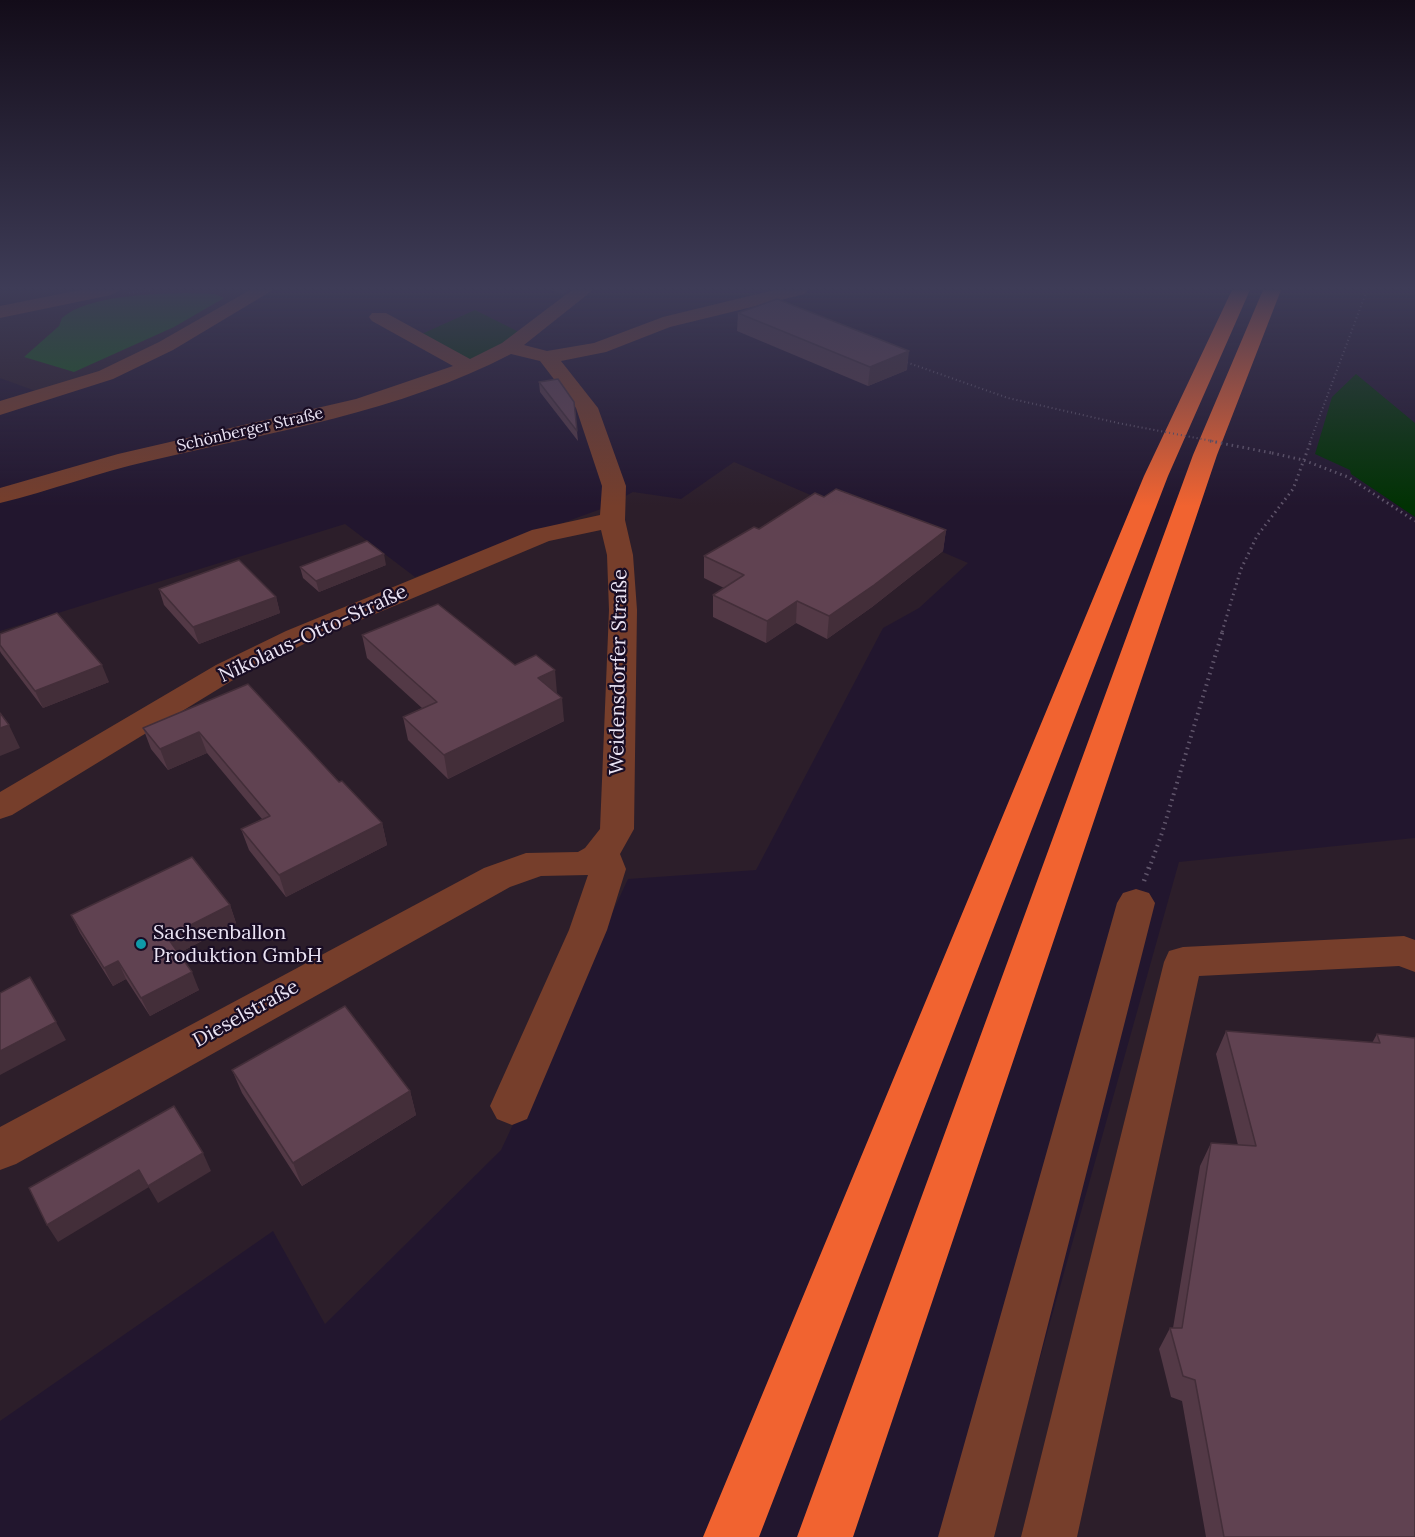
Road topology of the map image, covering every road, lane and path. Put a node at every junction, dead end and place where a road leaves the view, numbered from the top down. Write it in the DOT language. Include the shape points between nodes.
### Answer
graph roads {
  1 [pos="133,362"];
  2 [pos="461,362"];
  3 [pos="480,362"];
  4 [pos="551,362"];
  5 [pos="907,362"];
  6 [pos="1208,362"];
  7 [pos="1243,362"];
  8 [pos="1340,362"];
  9 [pos="470,367"];
  10 [pos="0,408"];
  11 [pos="1303,460"];
  12 [pos="0,496"];
  13 [pos="612,520"];
  14 [pos="1415,521"];
  15 [pos="0,807"];
  16 [pos="610,842"];
  17 [pos="1136,903"];
  18 [pos="1415,957"];
  19 [pos="512,1106"];
  20 [pos="0,1150"];
  21 [pos="730,1537"];
  22 [pos="825,1537"];
  23 [pos="966,1537"];
  24 [pos="1049,1537"];
  1 -- 10 [label="street" via="106,375"];
  2 -- 9 [label="street"];
  3 -- 9 [label="street, Schönberger Straße"];
  4 -- 13 [label="street, Weidensdorfer Straße" via="587,408 614,486"];
  5 -- 11 [label="path, bridge" via="1008,399"];
  6 -- 21 [label="highway" via="1155,476"];
  7 -- 22 [label="highway" via="1201,467"];
  8 -- 11 [label="path"];
  9 -- 12 [label="street, Schönberger Straße" via="362,404 126,459"];
  11 -- 14 [label="path" via="1348,477"];
  11 -- 17 [label="path" via="1293,489 1257,536 1241,569 1162,833"];
  13 -- 15 [label="street, Nikolaus-Otto-Straße" via="541,535 296,637 227,671"];
  13 -- 16 [label="street, Weidensdorfer Straße" via="620,555 623,610"];
  16 -- 19 [label="street, Weidensdorfer Straße" via="608,869 588,930"];
  16 -- 20 [label="street, Dieselstraße" via="595,861 526,866 470,891"];
  17 -- 23 [label="street"];
  18 -- 24 [label="street" via="1404,951 1183,962"];
}
